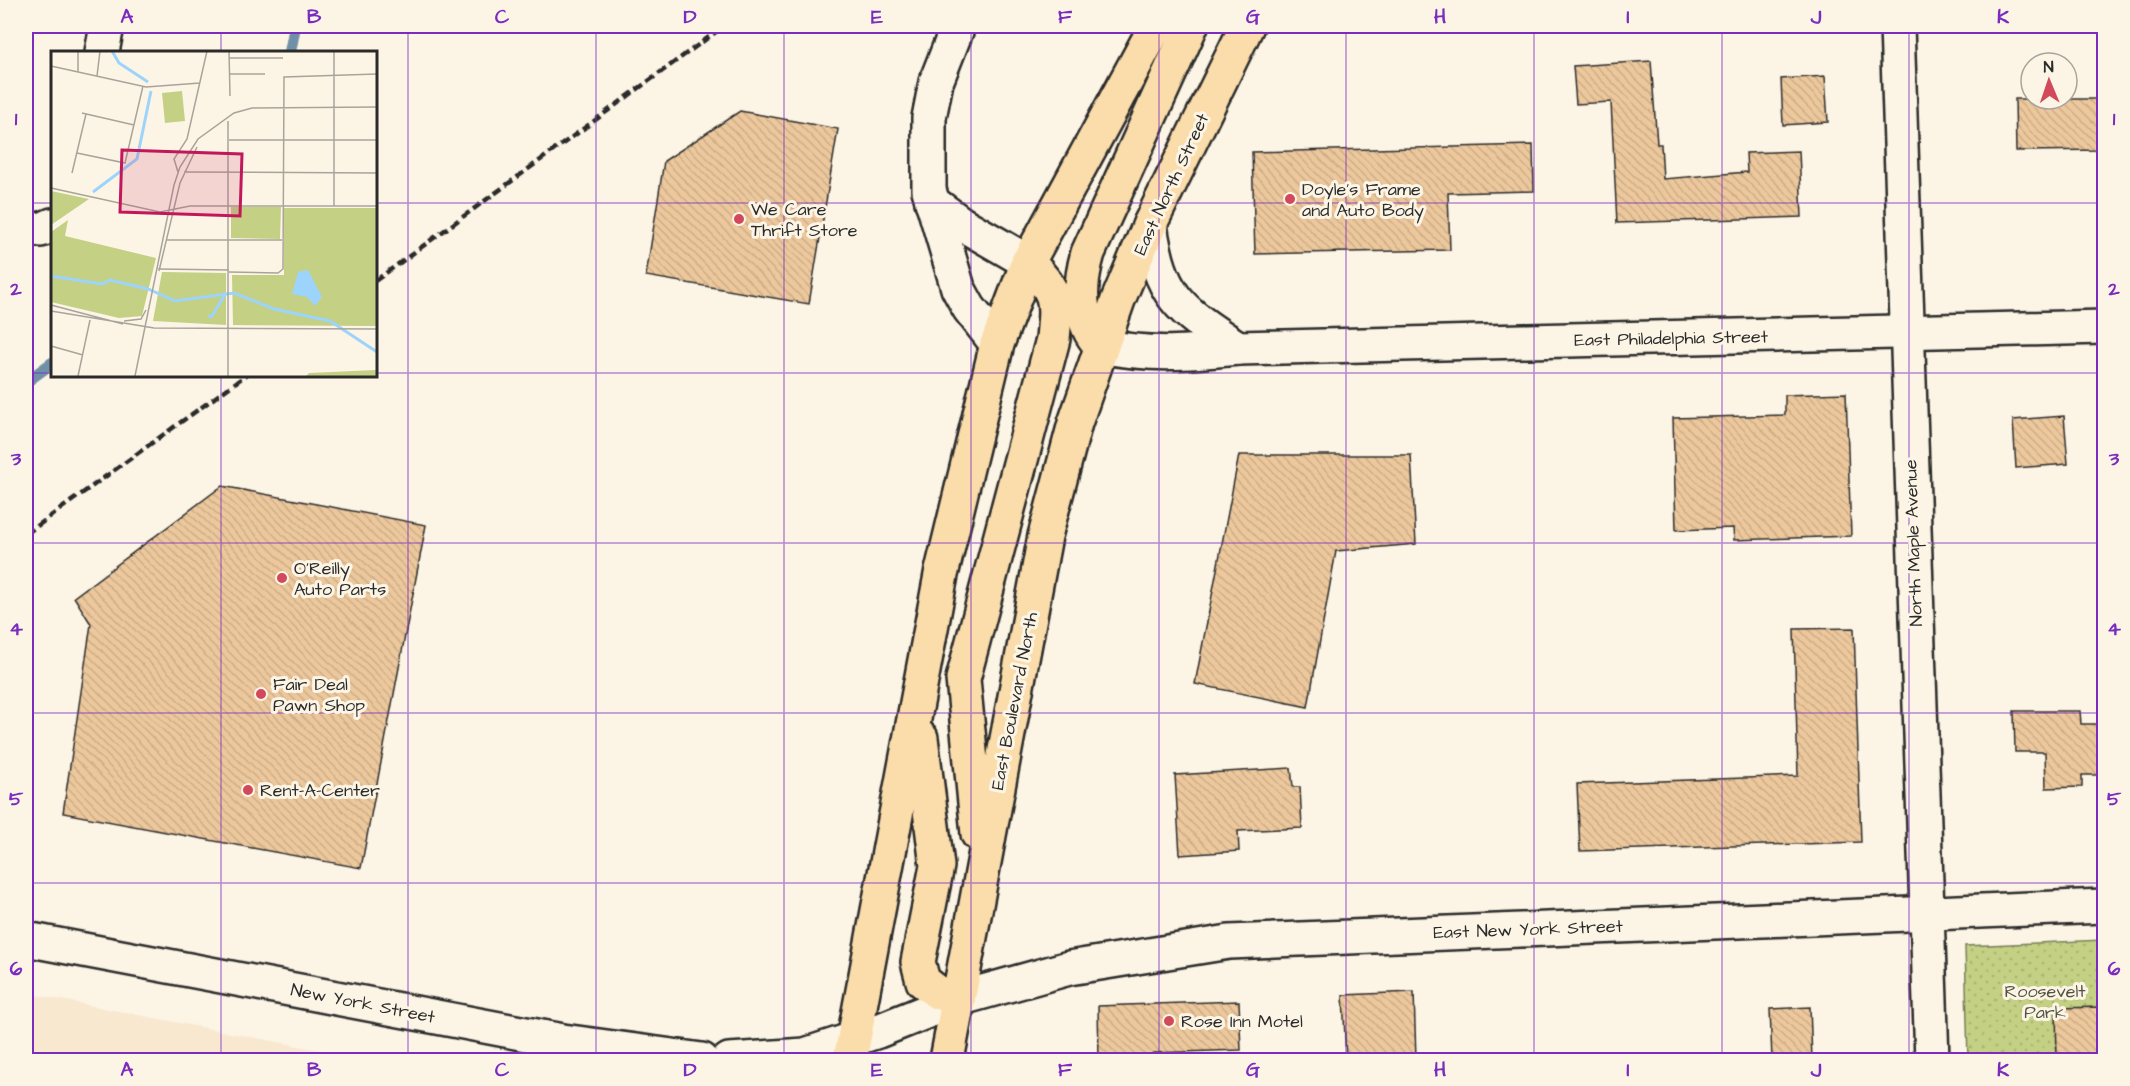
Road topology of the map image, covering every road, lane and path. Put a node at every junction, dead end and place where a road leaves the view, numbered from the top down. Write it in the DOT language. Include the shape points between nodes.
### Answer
graph roads {
  1 [pos="107,26"];
  2 [pos="958,26"];
  3 [pos="1156,26"];
  4 [pos="1191,26"];
  5 [pos="1247,26"];
  6 [pos="1898,26"];
  7 [pos="102,51"];
  8 [pos="932,202"];
  9 [pos="1150,224"];
  10 [pos="51,225"];
  11 [pos="26,228"];
  12 [pos="1028,262"];
  13 [pos="2104,327"];
  14 [pos="1906,333"];
  15 [pos="997,344"];
  16 [pos="1101,346"];
  17 [pos="1238,348"];
  18 [pos="917,706"];
  19 [pos="982,872"];
  20 [pos="2104,906"];
  21 [pos="1927,913"];
  22 [pos="26,939"];
  23 [pos="958,999"];
  24 [pos="860,1053"];
  25 [pos="702,1060"];
  26 [pos="729,1060"];
  27 [pos="749,1060"];
  28 [pos="947,1060"];
  29 [pos="1932,1060"];
  1 -- 7 [label="street"];
  2 -- 8 [label="street" via="936,82 928,118"];
  3 -- 12 [label="main road"];
  4 -- 16 [label="main road" via="1080,278 1089,333"];
  5 -- 9 [label="main road, East North Street"];
  6 -- 14 [label="street, North Maple Avenue"];
  8 -- 12 [label="street"];
  8 -- 15 [label="street" via="958,288"];
  9 -- 16 [label="main road, East North Street"];
  9 -- 17 [label="street" via="1154,255 1170,291 1191,317"];
  10 -- 11 [label="street" via="41,230"];
  12 -- 15 [label="main road"];
  12 -- 19 [label="main road" via="1057,302 1053,339 963,679"];
  13 -- 14 [label="street, East Philadelphia Street"];
  14 -- 17 [label="street, East Philadelphia Street"];
  14 -- 21 [label="street, North Maple Avenue"];
  15 -- 18 [label="main road" via="941,575"];
  16 -- 17 [label="street, East Philadelphia Street" via="1138,353 1187,354"];
  16 -- 19 [label="main road, East Boulevard North" via="1075,423 1045,537"];
  18 -- 23 [label="main road" via="937,866 918,962 923,981 937,992"];
  18 -- 24 [label="main road"];
  19 -- 23 [label="main road, East Boulevard North"];
  20 -- 21 [label="street, East New York Street"];
  21 -- 23 [label="street, East New York Street" via="1229,942 1070,969"];
  21 -- 29 [label="street, North Maple Avenue"];
  22 -- 25 [label="street, New York Street" via="563,1041"];
  23 -- 24 [label="street, East New York Street"];
  23 -- 28 [label="main road, East Boulevard North"];
  24 -- 27 [label="street"];
  26 -- 27 [label="street"];
}
